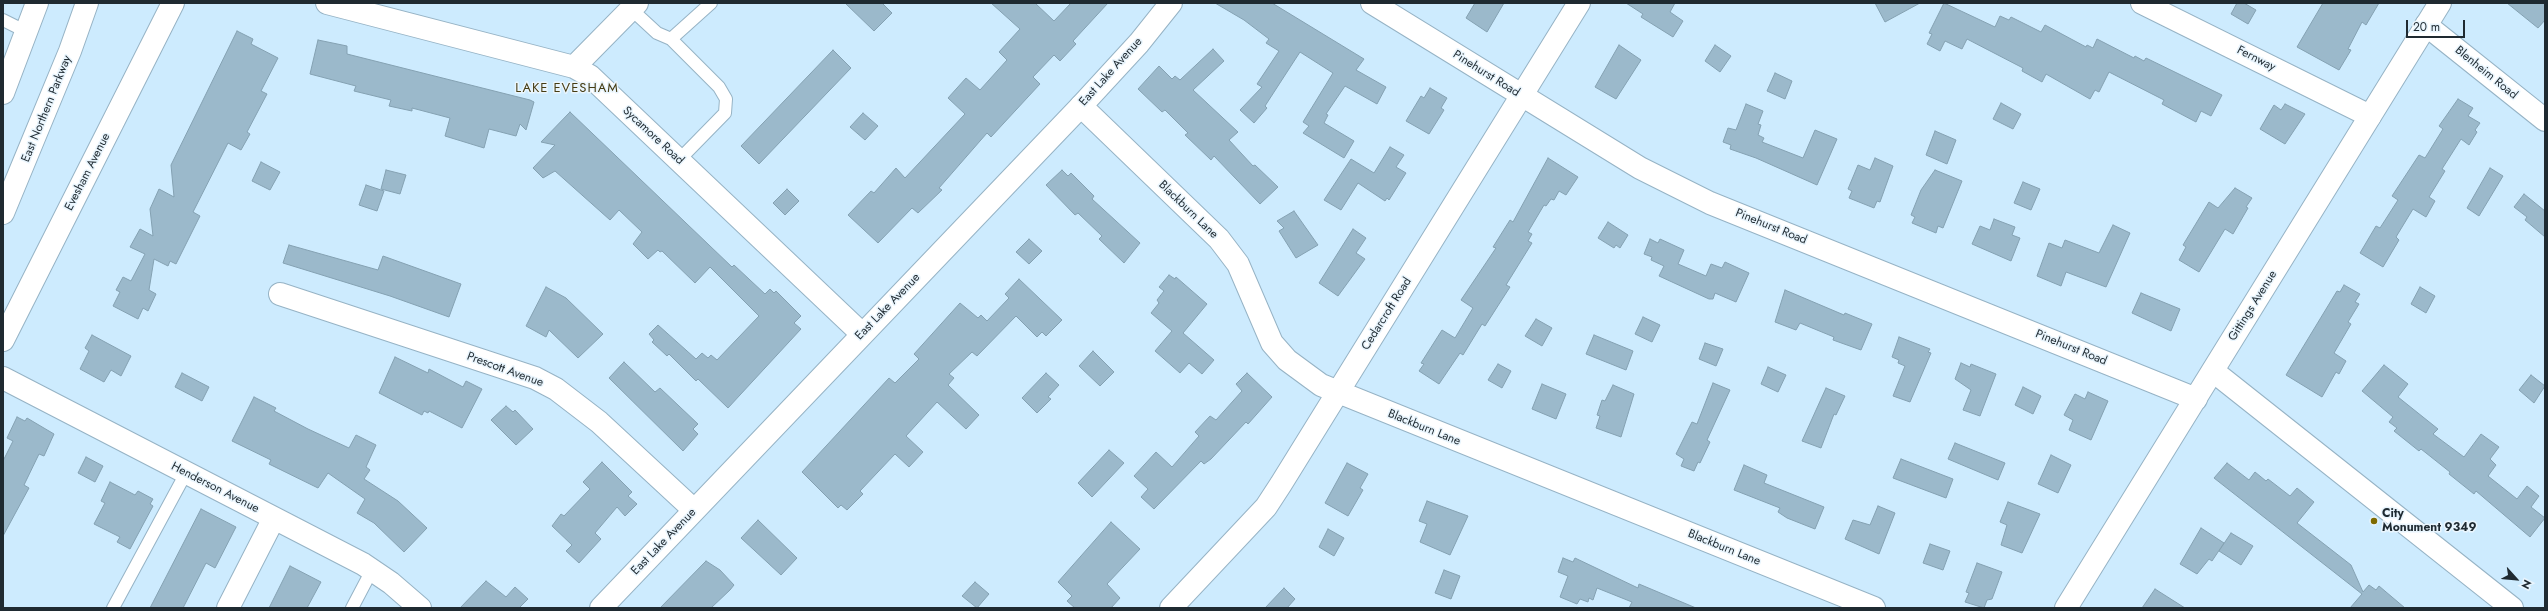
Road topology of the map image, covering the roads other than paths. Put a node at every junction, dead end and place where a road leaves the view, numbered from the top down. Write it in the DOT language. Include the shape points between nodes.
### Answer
graph roads {
  1 [pos="37,3"];
  2 [pos="87,3"];
  3 [pos="173,3"];
  4 [pos="327,3"];
  5 [pos="711,3"];
  6 [pos="1171,3"];
  7 [pos="1372,3"];
  8 [pos="1579,3"];
  9 [pos="2142,3"];
  10 [pos="2440,3"];
  11 [pos="634,6"];
  12 [pos="3,20"];
  13 [pos="2426,25"];
  14 [pos="27,32"];
  15 [pos="671,38"];
  16 [pos="574,67"];
  17 [pos="3,93"];
  18 [pos="1522,96"];
  19 [pos="1081,106"];
  20 [pos="2370,116"];
  21 [pos="2545,120"];
  22 [pos="678,160"];
  23 [pos="3,213"];
  24 [pos="280,294"];
  25 [pos="862,334"];
  26 [pos="3,340"];
  27 [pos="2213,371"];
  28 [pos="3,378"];
  29 [pos="1338,393"];
  30 [pos="2196,398"];
  31 [pos="186,473"];
  32 [pos="694,510"];
  33 [pos="274,518"];
  34 [pos="372,570"];
  35 [pos="113,608"];
  36 [pos="228,608"];
  37 [pos="352,608"];
  38 [pos="420,608"];
  39 [pos="601,608"];
  40 [pos="1171,608"];
  41 [pos="1874,608"];
  42 [pos="2066,608"];
  43 [pos="2512,608"];
  1 -- 14 [label="street"];
  2 -- 23 [label="street, East Northern Parkway" via="70,51"];
  3 -- 26 [label="street, Evesham Avenue"];
  4 -- 16 [label="street, Sycamore Road"];
  5 -- 15 [label="lane"];
  6 -- 19 [label="street, East Lake Avenue" via="1139,43"];
  7 -- 18 [label="street, Pinehurst Road"];
  8 -- 18 [label="street, Cedarcroft Road"];
  9 -- 20 [label="street, Fernway"];
  10 -- 13 [label="street, Gittings Avenue"];
  11 -- 15 [label="lane" via="657,32"];
  11 -- 16 [label="street"];
  12 -- 14 [label="lane"];
  13 -- 20 [label="street, Gittings Avenue"];
  13 -- 21 [label="street, Blenheim Road"];
  14 -- 17 [label="street"];
  15 -- 22 [label="lane" via="719,87 726,99 725,113"];
  16 -- 22 [label="street, Sycamore Road" via="590,76"];
  18 -- 29 [label="street, Cedarcroft Road"];
  18 -- 30 [label="street, Pinehurst Road" via="1640,168 1710,203"];
  19 -- 25 [label="street, East Lake Avenue"];
  19 -- 29 [label="street, Blackburn Lane" via="1229,250 1247,283 1272,343 1287,360 1304,375"];
  20 -- 27 [label="street, Gittings Avenue"];
  22 -- 25 [label="street, Sycamore Road"];
  24 -- 32 [label="street, Prescott Avenue" via="535,378 599,422"];
  25 -- 32 [label="street, East Lake Avenue"];
  27 -- 30 [label="street, Gittings Avenue"];
  27 -- 43 [label="street"];
  28 -- 31 [label="street, Henderson Avenue"];
  29 -- 40 [label="street, Cedarcroft Road" via="1266,506"];
  29 -- 41 [label="street, Blackburn Lane"];
  30 -- 42 [label="street, Gittings Avenue"];
  31 -- 33 [label="street, Henderson Avenue"];
  31 -- 35 [label="lane"];
  32 -- 39 [label="street, East Lake Avenue"];
  33 -- 34 [label="street, Henderson Avenue"];
  33 -- 36 [label="street"];
  34 -- 37 [label="lane"];
  34 -- 38 [label="street, Henderson Avenue"];
}
